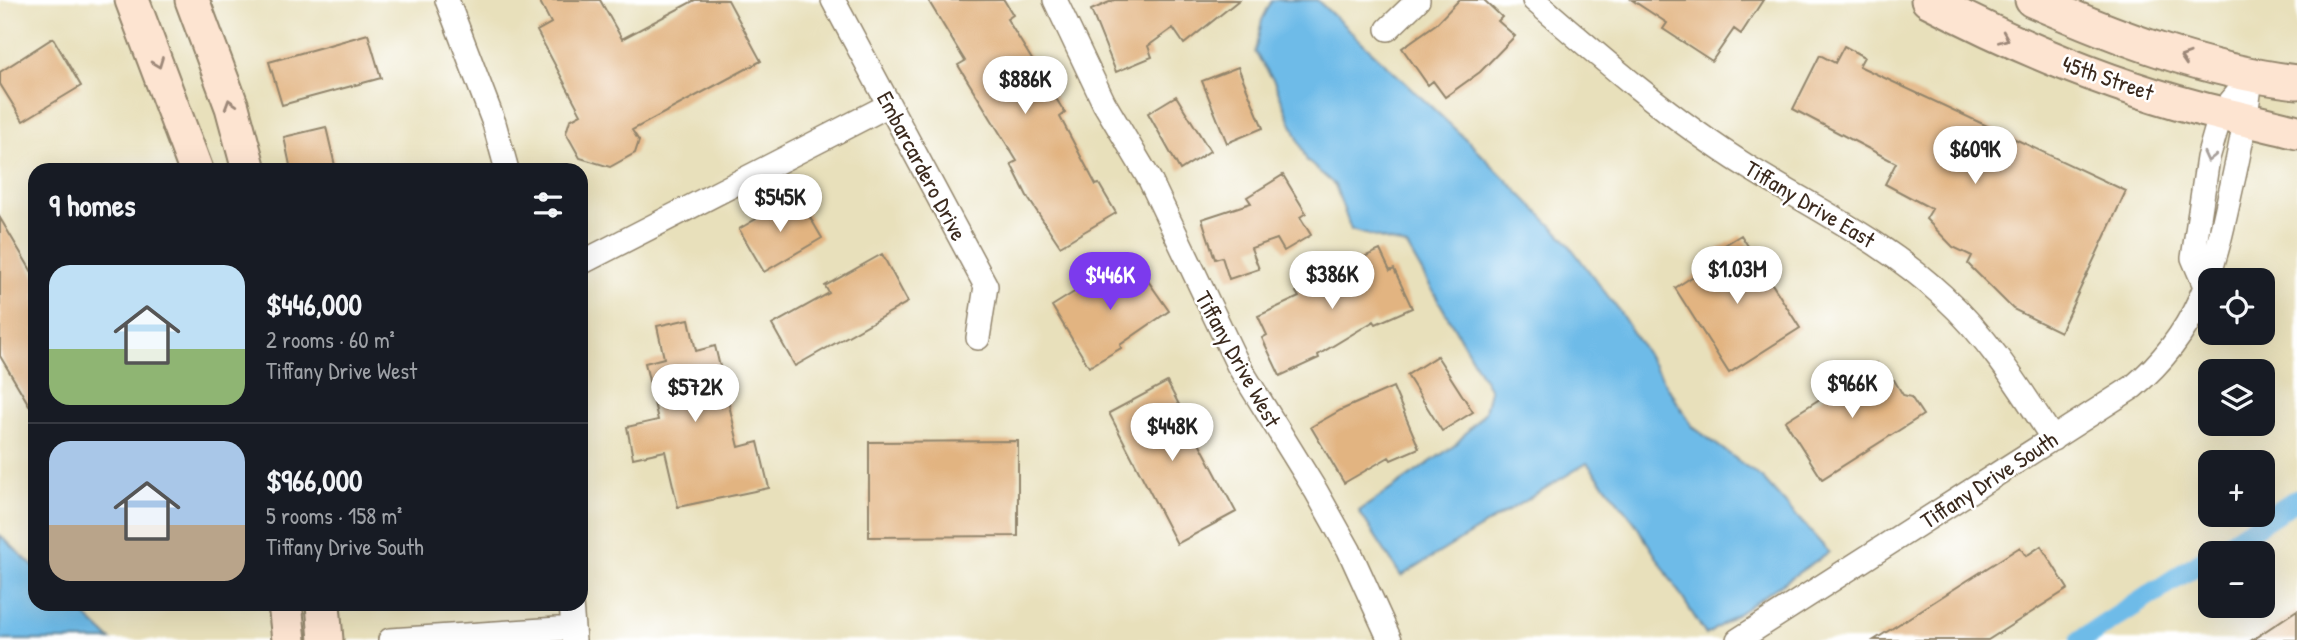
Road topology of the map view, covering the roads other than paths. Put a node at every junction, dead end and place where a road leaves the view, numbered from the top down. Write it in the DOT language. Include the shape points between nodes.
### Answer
graph roads {
  1 [pos="132,0"];
  2 [pos="192,0"];
  3 [pos="447,0"];
  4 [pos="833,0"];
  5 [pos="1055,0"];
  6 [pos="1418,0"];
  7 [pos="1534,0"];
  8 [pos="1928,0"];
  9 [pos="2032,0"];
  10 [pos="1388,29"];
  11 [pos="2251,77"];
  12 [pos="2297,82"];
  13 [pos="889,105"];
  14 [pos="2234,116"];
  15 [pos="2297,132"];
  16 [pos="193,163"];
  17 [pos="247,163"];
  18 [pos="505,163"];
  19 [pos="588,259"];
  20 [pos="978,338"];
  21 [pos="2053,439"];
  22 [pos="286,611"];
  23 [pos="324,611"];
  24 [pos="571,611"];
  25 [pos="573,634"];
  26 [pos="289,640"];
  27 [pos="327,640"];
  28 [pos="390,640"];
  29 [pos="1390,640"];
  30 [pos="1738,640"];
  1 -- 16 [label="main road, one-way"];
  17 -- 2 [label="main road, one-way" via="232,107"];
  3 -- 18 [label="street"];
  4 -- 13 [label="street, Embarcardero Drive"];
  5 -- 29 [label="street, Tiffany Drive West" via="1104,103 1150,180 1238,365 1342,538"];
  6 -- 10 [label="street"];
  7 -- 21 [label="street, Tiffany Drive East" via="1681,122 1874,242 1943,295 1980,333"];
  8 -- 14 [label="main road, 45th Street, one-way" via="2058,61"];
  11 -- 9 [label="main road, 45th Street, one-way" via="2128,39"];
  11 -- 12 [label="main road, 45th Street"];
  11 -- 14 [label="street, Tiffany Drive South"];
  13 -- 19 [label="street"];
  13 -- 20 [label="street, Embarcardero Drive" via="986,286"];
  14 -- 15 [label="main road, 45th Street"];
  14 -- 21 [label="street, Tiffany Drive South" via="2208,158 2193,258 2205,286 2181,335 2155,369 2133,387"];
  21 -- 30 [label="street, Tiffany Drive South"];
  22 -- 26 [label="main road"];
  23 -- 27 [label="main road"];
  24 -- 25 [label="street"];
  25 -- 28 [label="street"];
}
